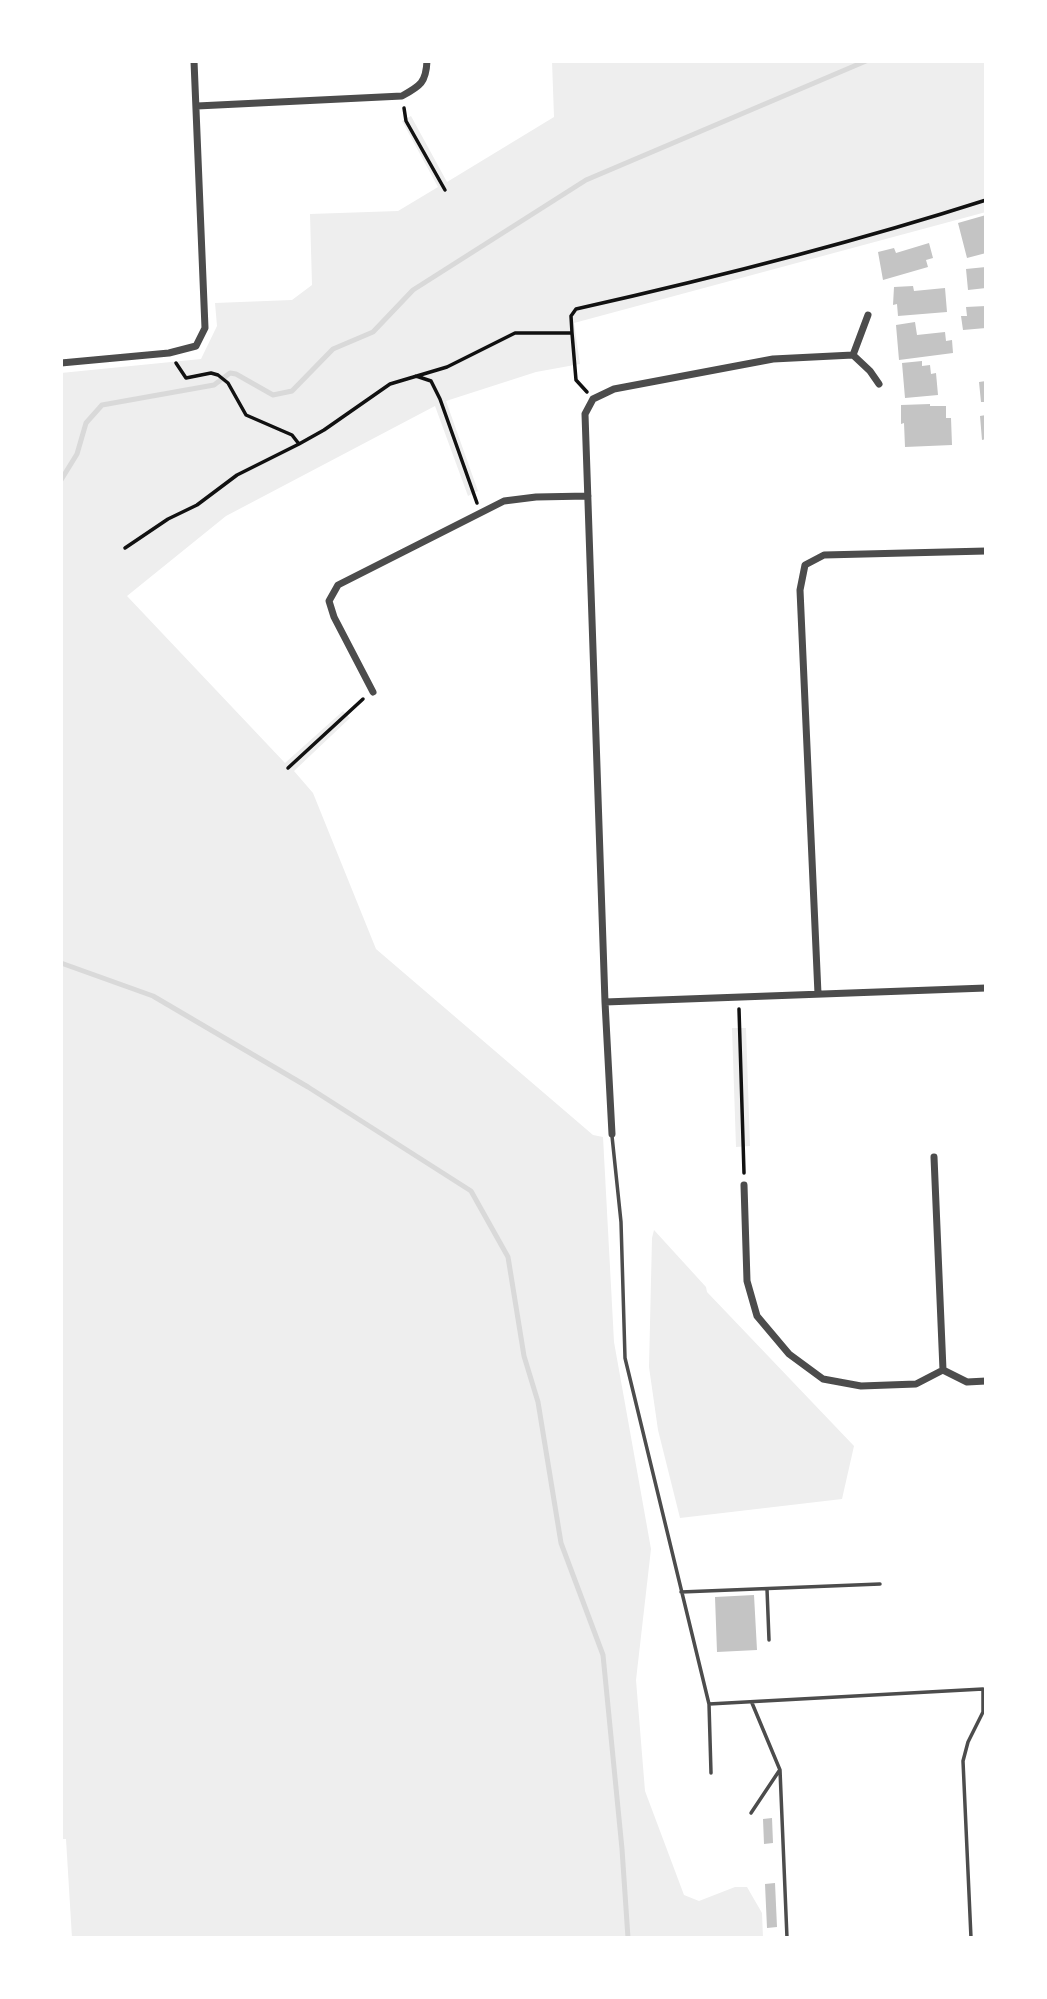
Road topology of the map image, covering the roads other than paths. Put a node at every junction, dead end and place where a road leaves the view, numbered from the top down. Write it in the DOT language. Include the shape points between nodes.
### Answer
graph roads {
  1 [pos="194,61"];
  2 [pos="427,61"];
  3 [pos="197,106"];
  4 [pos="869,315"];
  5 [pos="853,355"];
  6 [pos="61,363"];
  7 [pos="879,384"];
  8 [pos="589,496"];
  9 [pos="986,551"];
  10 [pos="373,692"];
  11 [pos="986,988"];
  12 [pos="818,994"];
  13 [pos="604,1002"];
  14 [pos="612,1134"];
  15 [pos="934,1157"];
  16 [pos="744,1185"];
  17 [pos="943,1370"];
  18 [pos="986,1381"];
  19 [pos="880,1584"];
  20 [pos="767,1589"];
  21 [pos="681,1592"];
  22 [pos="769,1640"];
  23 [pos="752,1703"];
  24 [pos="709,1704"];
  25 [pos="780,1770"];
  26 [pos="711,1773"];
  27 [pos="751,1812"];
  28 [pos="787,1938"];
  29 [pos="971,1938"];
  1 -- 3 [label="street"];
  2 -- 3 [label="street" via="426,76 402,96"];
  3 -- 6 [label="street" via="205,328 197,346"];
  4 -- 5 [label="street"];
  5 -- 7 [label="street"];
  5 -- 8 [label="street" via="742,364 614,389 593,399 584,414"];
  8 -- 10 [label="street" via="504,501 338,585 330,601 334,617"];
  8 -- 13 [label="street"];
  9 -- 12 [label="street" via="824,555 805,565 800,590"];
  11 -- 12 [label="street"];
  12 -- 13 [label="street"];
  13 -- 14 [label="street"];
  14 -- 21 [label="lane" via="621,1222 625,1358"];
  15 -- 17 [label="street"];
  16 -- 17 [label="street" via="747,1281 757,1317 789,1354 822,1379 861,1386 916,1384"];
  17 -- 18 [label="street" via="967,1381"];
  19 -- 20 [label="lane"];
  20 -- 21 [label="lane"];
  20 -- 22 [label="lane"];
  21 -- 24 [label="lane"];
  23 -- 24 [label="lane"];
  23 -- 25 [label="lane"];
  23 -- 29 [label="lane" via="983,1689 983,1712 964,1760"];
  24 -- 26 [label="lane"];
  25 -- 27 [label="lane"];
  25 -- 28 [label="lane"];
}
